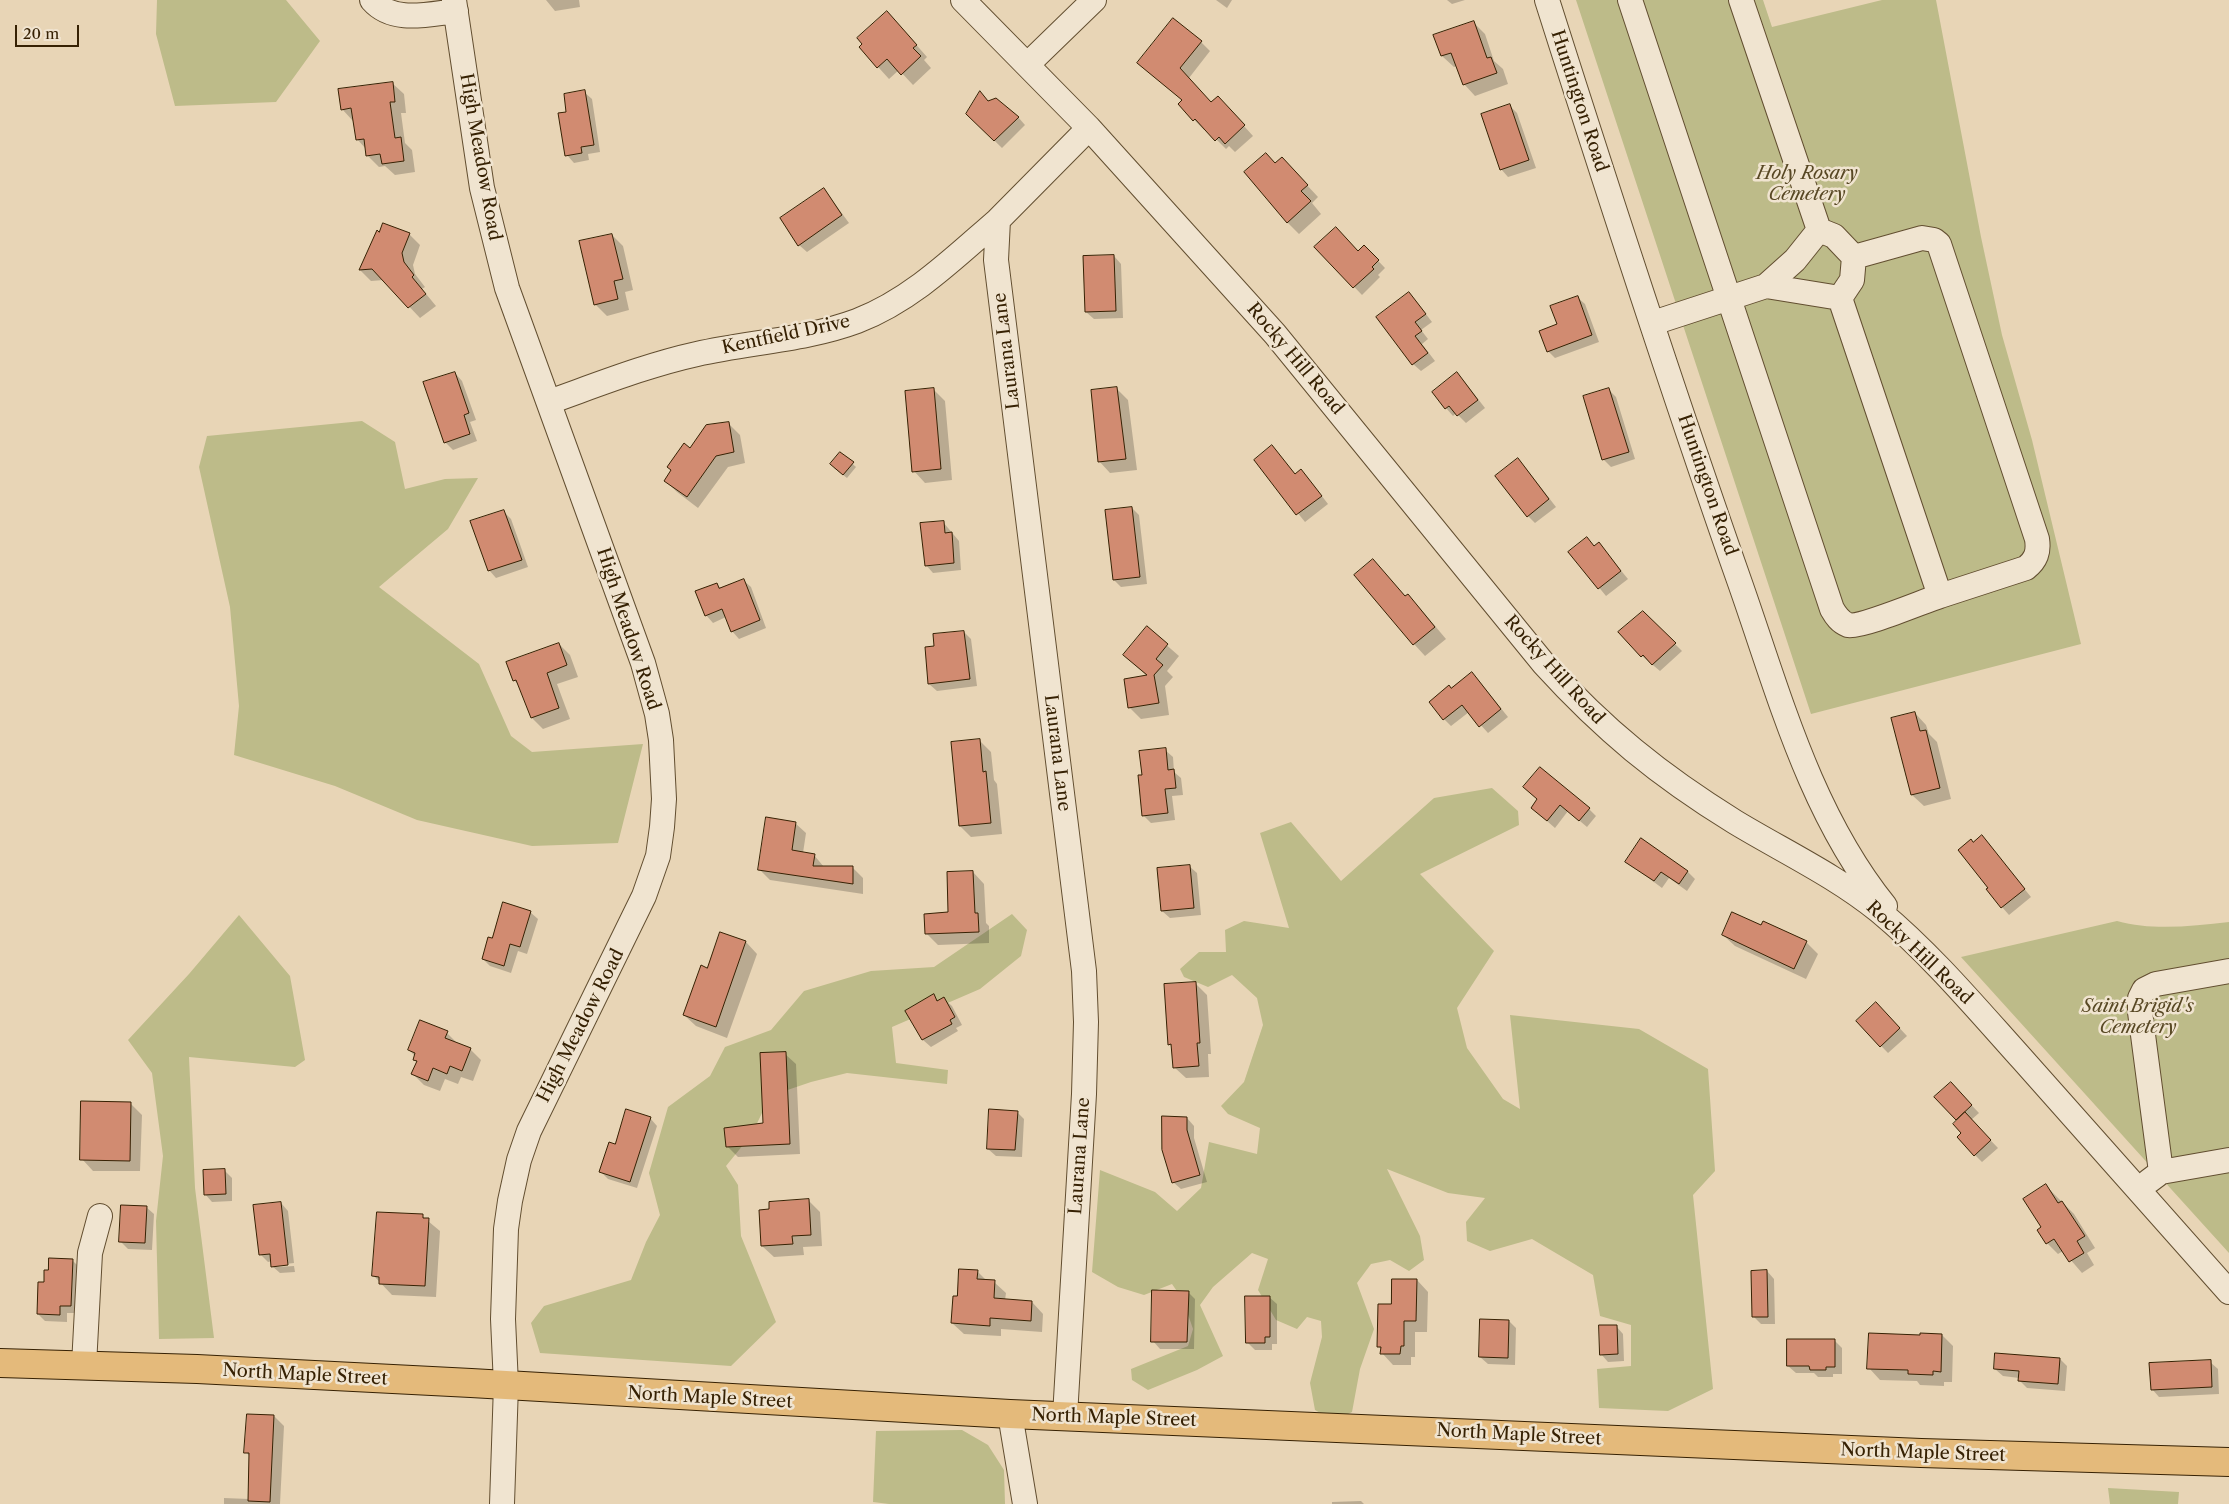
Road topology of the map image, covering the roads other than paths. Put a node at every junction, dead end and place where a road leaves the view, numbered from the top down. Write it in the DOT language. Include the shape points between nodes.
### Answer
graph roads {
  1 [pos="372,0"];
  2 [pos="963,0"];
  3 [pos="1094,0"];
  4 [pos="1547,0"];
  5 [pos="1630,0"];
  6 [pos="1741,0"];
  7 [pos="455,5"];
  8 [pos="1028,64"];
  9 [pos="1089,128"];
  10 [pos="998,220"];
  11 [pos="1819,230"];
  12 [pos="1854,258"];
  13 [pos="1766,286"];
  14 [pos="1840,298"];
  15 [pos="1728,299"];
  16 [pos="1653,323"];
  17 [pos="549,402"];
  18 [pos="1940,596"];
  19 [pos="1917,946"];
  20 [pos="2229,971"];
  21 [pos="2229,1160"];
  22 [pos="2161,1172"];
  23 [pos="2138,1190"];
  24 [pos="100,1216"];
  25 [pos="2229,1292"];
  26 [pos="0,1363"];
  27 [pos="84,1365"];
  28 [pos="506,1385"];
  29 [pos="1010,1414"];
  30 [pos="1065,1416"];
  31 [pos="2229,1462"];
  32 [pos="502,1504"];
  33 [pos="1024,1504"];
  1 -- 7 [label="street, High Meadow Road" via="392,14 410,16"];
  2 -- 8 [label="street, Rocky Hill Road"];
  3 -- 8 [label="street"];
  4 -- 16 [label="street, Huntington Road"];
  5 -- 15 [label="street"];
  6 -- 11 [label="street"];
  7 -- 17 [label="street, High Meadow Road" via="487,214 507,288"];
  8 -- 9 [label="street, Rocky Hill Road"];
  9 -- 10 [label="street"];
  9 -- 19 [label="street, Rocky Hill Road" via="1275,334 1544,664 1586,710 1656,770 1862,898"];
  10 -- 17 [label="street, Kentfield Drive" via="917,288 857,321 816,332 696,354"];
  10 -- 30 [label="street, Laurana Lane" via="996,260 1084,971 1084,1094"];
  11 -- 12 [label="street" via="1834,236"];
  11 -- 13 [label="street" via="1795,260"];
  12 -- 14 [label="street" via="1852,280"];
  12 -- 18 [label="street" via="1922,238 1939,244 2037,539 2038,554 2026,568"];
  13 -- 14 [label="street"];
  13 -- 15 [label="street"];
  14 -- 18 [label="street"];
  15 -- 16 [label="street"];
  15 -- 18 [label="street" via="1836,617 1848,625 1857,625"];
  16 -- 19 [label="street, Huntington Road" via="1710,497 1812,784 1847,853"];
  17 -- 28 [label="street, High Meadow Road" via="643,663 661,740 664,799 658,856 644,896 544,1098 519,1160 506,1229 503,1319"];
  19 -- 23 [label="street, Rocky Hill Road"];
  20 -- 22 [label="street" via="2156,984 2144,990 2140,998"];
  21 -- 22 [label="street"];
  22 -- 23 [label="street"];
  23 -- 25 [label="street, Rocky Hill Road"];
  24 -- 27 [label="street" via="90,1253"];
  26 -- 27 [label="main road, North Maple Street"];
  27 -- 28 [label="main road, North Maple Street"];
  28 -- 29 [label="main road, North Maple Street"];
  28 -- 32 [label="street, High Meadow Road"];
  29 -- 30 [label="main road, North Maple Street"];
  29 -- 33 [label="street"];
  30 -- 31 [label="main road, North Maple Street" via="1949,1454"];
}
